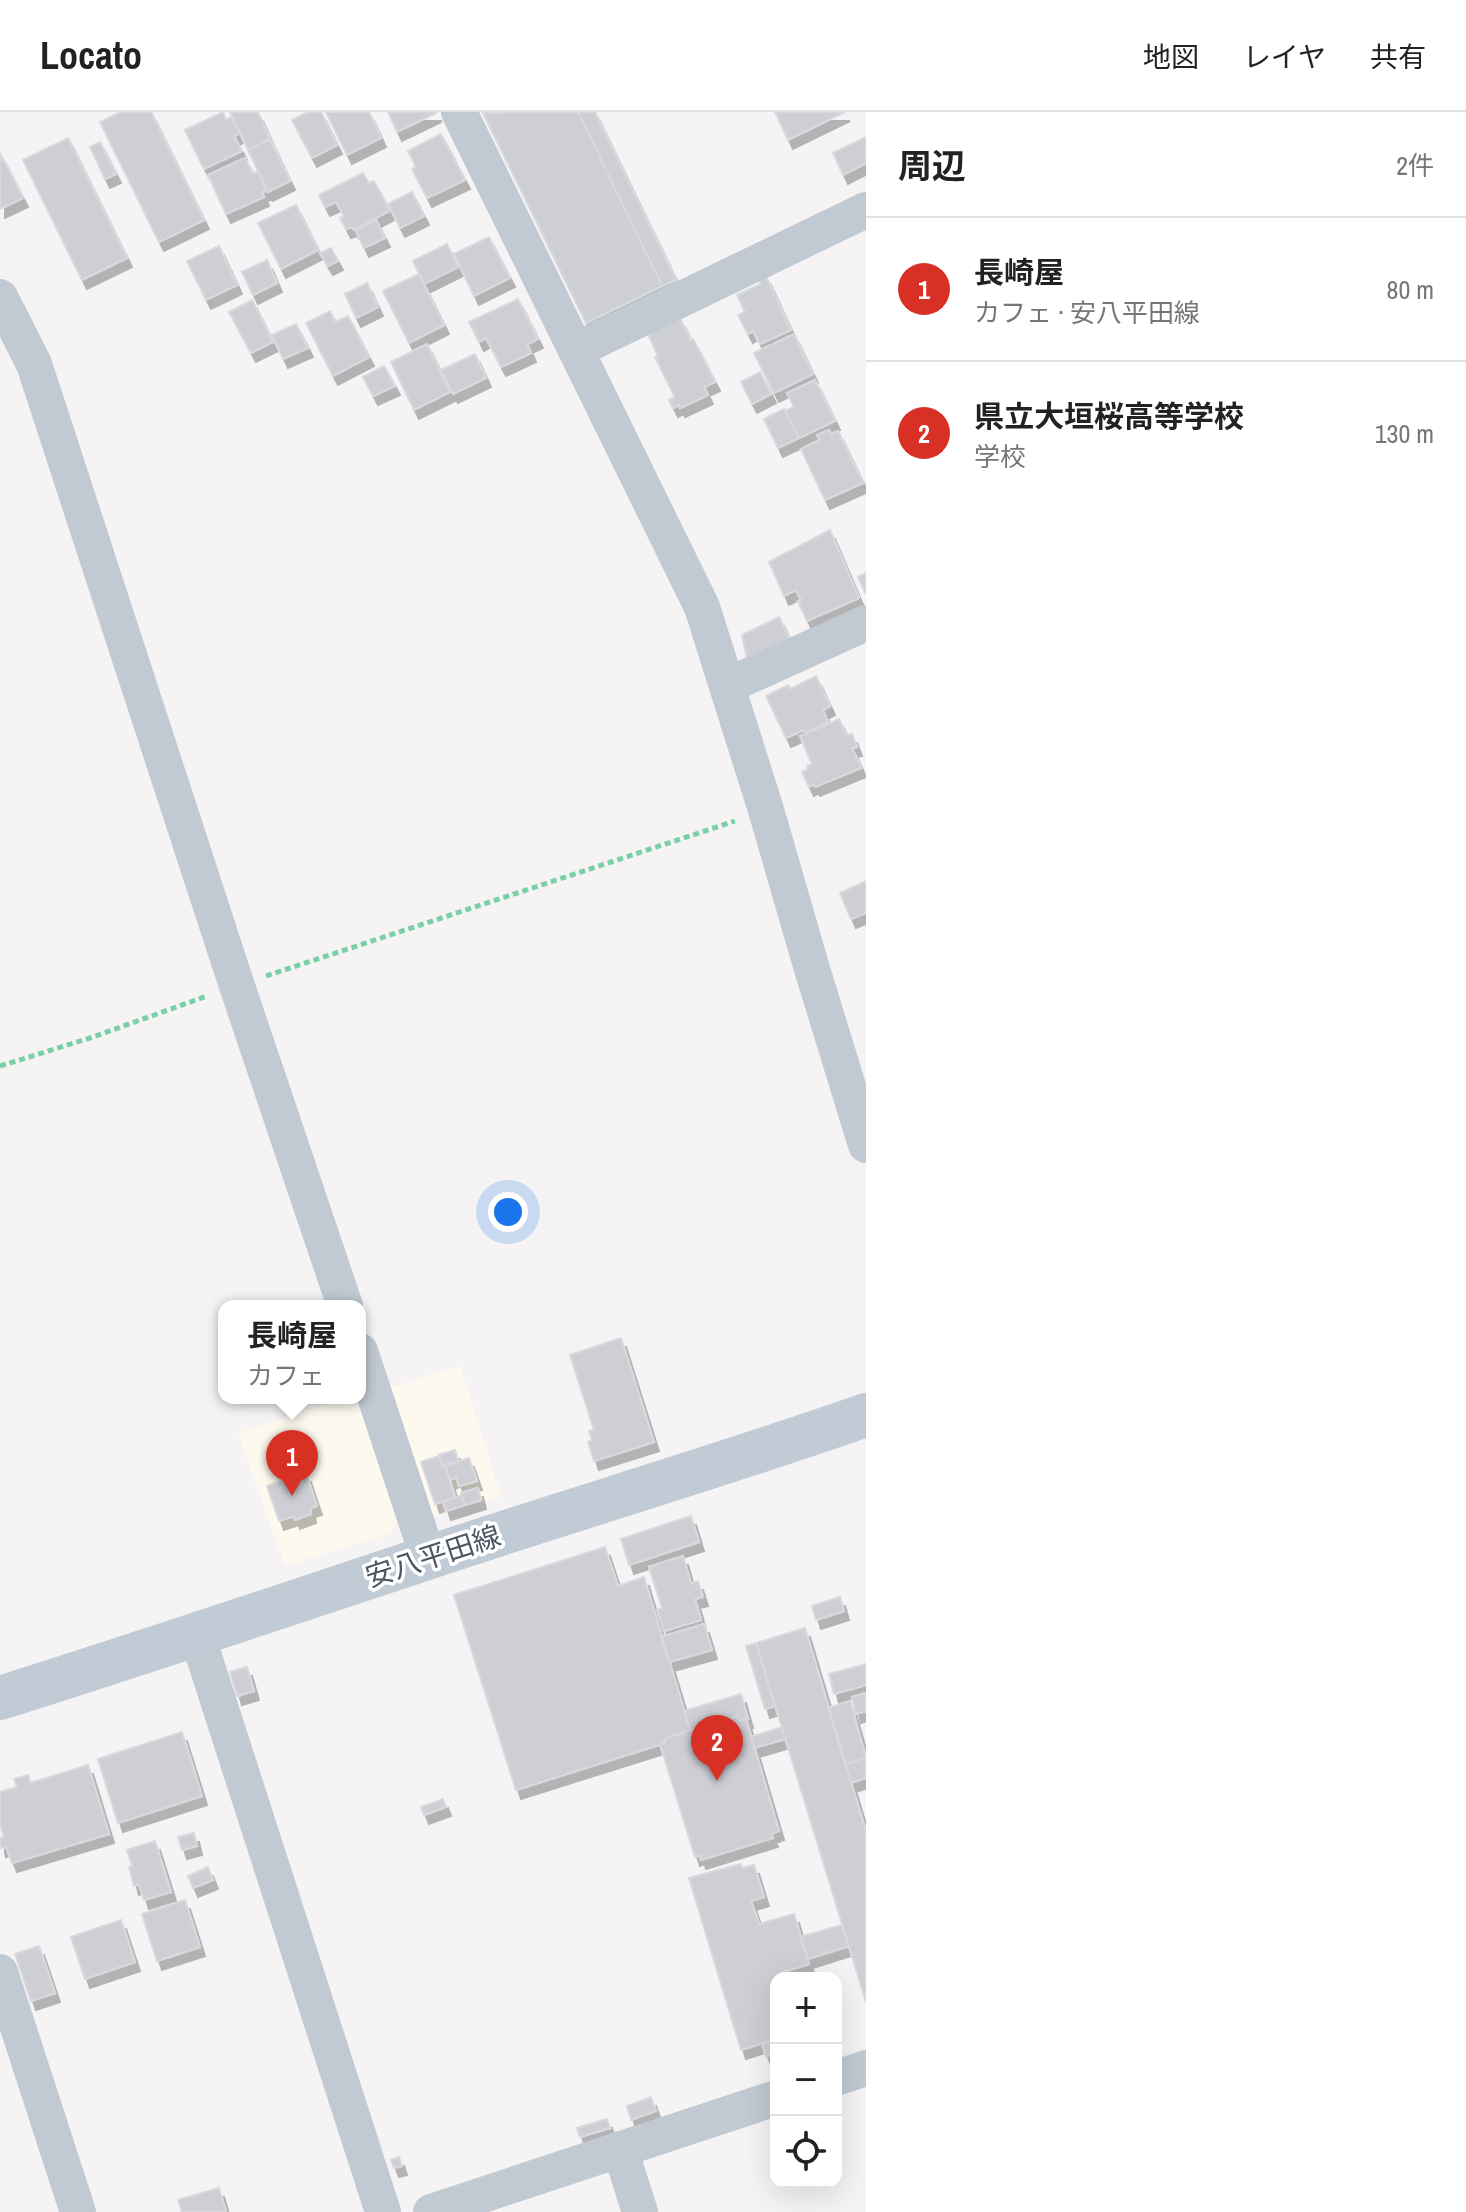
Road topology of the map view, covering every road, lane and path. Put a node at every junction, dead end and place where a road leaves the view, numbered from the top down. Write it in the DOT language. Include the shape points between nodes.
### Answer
graph roads {
  1 [pos="459,112"];
  2 [pos="866,210"];
  3 [pos="0,297"];
  4 [pos="576,350"];
  5 [pos="866,623"];
  6 [pos="727,686"];
  7 [pos="766,810"];
  8 [pos="237,986"];
  9 [pos="0,1066"];
  10 [pos="866,1145"];
  11 [pos="343,1300"];
  12 [pos="366,1369"];
  13 [pos="866,1415"];
  14 [pos="428,1557"];
  15 [pos="197,1635"];
  16 [pos="0,1698"];
  17 [pos="0,1972"];
  18 [pos="866,2068"];
  19 [pos="842,2076"];
  20 [pos="770,2100"];
  21 [pos="620,2149"];
  22 [pos="78,2212"];
  23 [pos="383,2212"];
  24 [pos="431,2212"];
  25 [pos="640,2212"];
  1 -- 4 [label="street"];
  2 -- 4 [label="street"];
  3 -- 8 [label="street" via="34,364"];
  4 -- 6 [label="street" via="702,607"];
  5 -- 6 [label="street"];
  6 -- 7 [label="street"];
  7 -- 8 [label="path"];
  7 -- 10 [label="street"];
  8 -- 9 [label="path"];
  8 -- 11 [label="street"];
  12 -- 14 [label="street"];
  13 -- 14 [label="main road, 安八平田線"];
  14 -- 15 [label="main road, 安八平田線"];
  15 -- 16 [label="main road, 安八平田線"];
  15 -- 23 [label="street"];
  17 -- 22 [label="street"];
  18 -- 19 [label="street"];
  20 -- 21 [label="street"];
  21 -- 24 [label="street"];
  21 -- 25 [label="street"];
}
